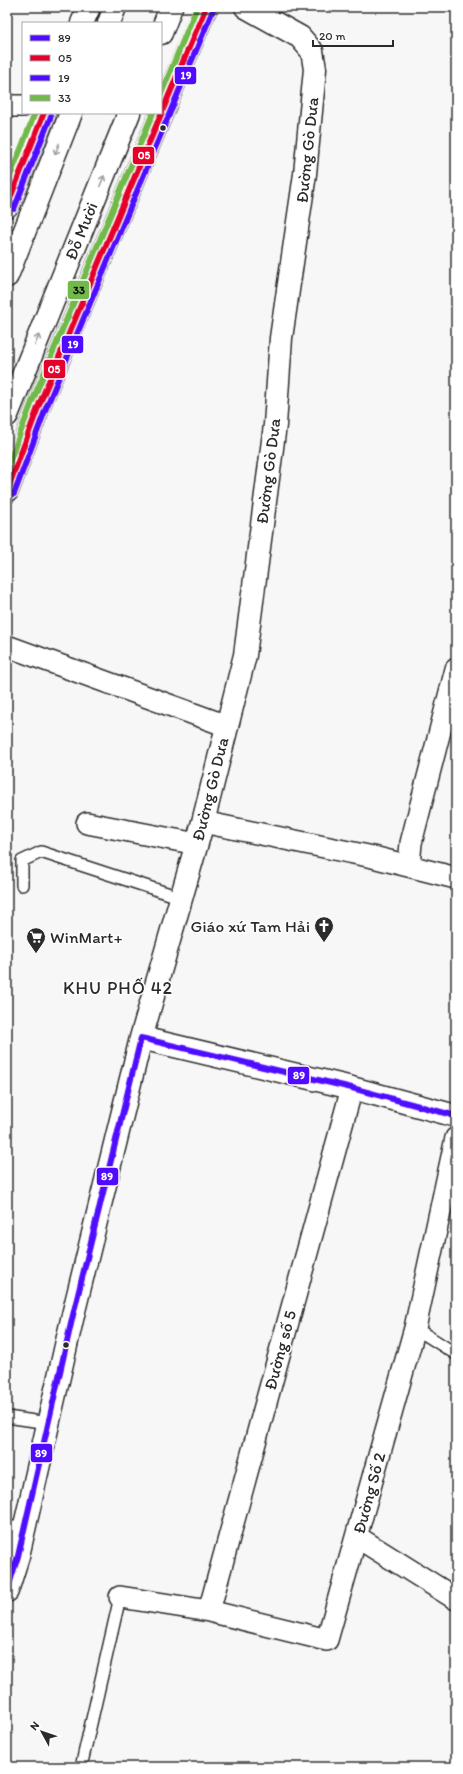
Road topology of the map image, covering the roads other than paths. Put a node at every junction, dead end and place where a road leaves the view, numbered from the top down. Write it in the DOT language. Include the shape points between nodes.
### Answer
graph roads {
  1 [pos="89,7"];
  2 [pos="115,7"];
  3 [pos="171,7"];
  4 [pos="206,7"];
  5 [pos="246,7"];
  6 [pos="82,22"];
  7 [pos="108,22"];
  8 [pos="162,30"];
  9 [pos="7,106"];
  10 [pos="22,106"];
  11 [pos="162,112"];
  12 [pos="44,114"];
  13 [pos="71,114"];
  14 [pos="129,114"];
  15 [pos="161,114"];
  16 [pos="7,206"];
  17 [pos="7,276"];
  18 [pos="29,362"];
  19 [pos="40,405"];
  20 [pos="7,415"];
  21 [pos="7,492"];
  22 [pos="7,646"];
  23 [pos="456,669"];
  24 [pos="227,726"];
  25 [pos="203,822"];
  26 [pos="87,823"];
  27 [pos="196,844"];
  28 [pos="409,865"];
  29 [pos="456,878"];
  30 [pos="22,886"];
  31 [pos="182,898"];
  32 [pos="141,1038"];
  33 [pos="352,1088"];
  34 [pos="456,1116"];
  35 [pos="456,1138"];
  36 [pos="415,1328"];
  37 [pos="456,1354"];
  38 [pos="7,1417"];
  39 [pos="48,1423"];
  40 [pos="15,1532"];
  41 [pos="357,1537"];
  42 [pos="7,1591"];
  43 [pos="120,1596"];
  44 [pos="456,1599"];
  45 [pos="209,1611"];
  46 [pos="81,1767"];
  1 -- 6 [label="main road"];
  2 -- 7 [label="main road"];
  3 -- 8 [label="main road"];
  4 -- 11 [label="main road, Đỗ Mười"];
  5 -- 24 [label="main road, Đường Gò Dưa" via="300,37 312,51 315,69 305,174 281,338 275,424 244,655"];
  9 -- 10 [label="street"];
  12 -- 16 [label="main road"];
  13 -- 17 [label="main road, one-way"];
  18 -- 14 [label="main road, Đỗ Mười, one-way"];
  15 -- 19 [label="main road, Đỗ Mười"];
  18 -- 19 [label="main road"];
  18 -- 20 [label="main road, Đỗ Mười"];
  19 -- 21 [label="main road, Đỗ Mười"];
  22 -- 24 [label="street"];
  23 -- 28 [label="street" via="411,843"];
  24 -- 25 [label="main road, Đường Gò Dưa"];
  25 -- 27 [label="main road, Đường Gò Dưa"];
  25 -- 28 [label="street"];
  26 -- 27 [label="street"];
  27 -- 31 [label="main road, Đường Gò Dưa"];
  28 -- 29 [label="street"];
  30 -- 31 [label="lane" via="22,861 41,852"];
  31 -- 32 [label="main road, Đường Gò Dưa"];
  32 -- 33 [label="main road"];
  32 -- 39 [label="main road, Đường Gò Dưa"];
  33 -- 34 [label="main road"];
  33 -- 45 [label="street, Đường số 5"];
  35 -- 36 [label="street, Đường Số 2"];
  36 -- 37 [label="lane"];
  36 -- 41 [label="street, Đường Số 2"];
  38 -- 39 [label="lane"];
  39 -- 40 [label="main road, Đường Gò Dưa"];
  40 -- 42 [label="main road, Đường Gò Dưa"];
  41 -- 44 [label="street"];
  41 -- 45 [label="street, Đường Số 2" via="327,1640"];
  43 -- 45 [label="street, Đường Số 2"];
  43 -- 46 [label="lane"];
}
